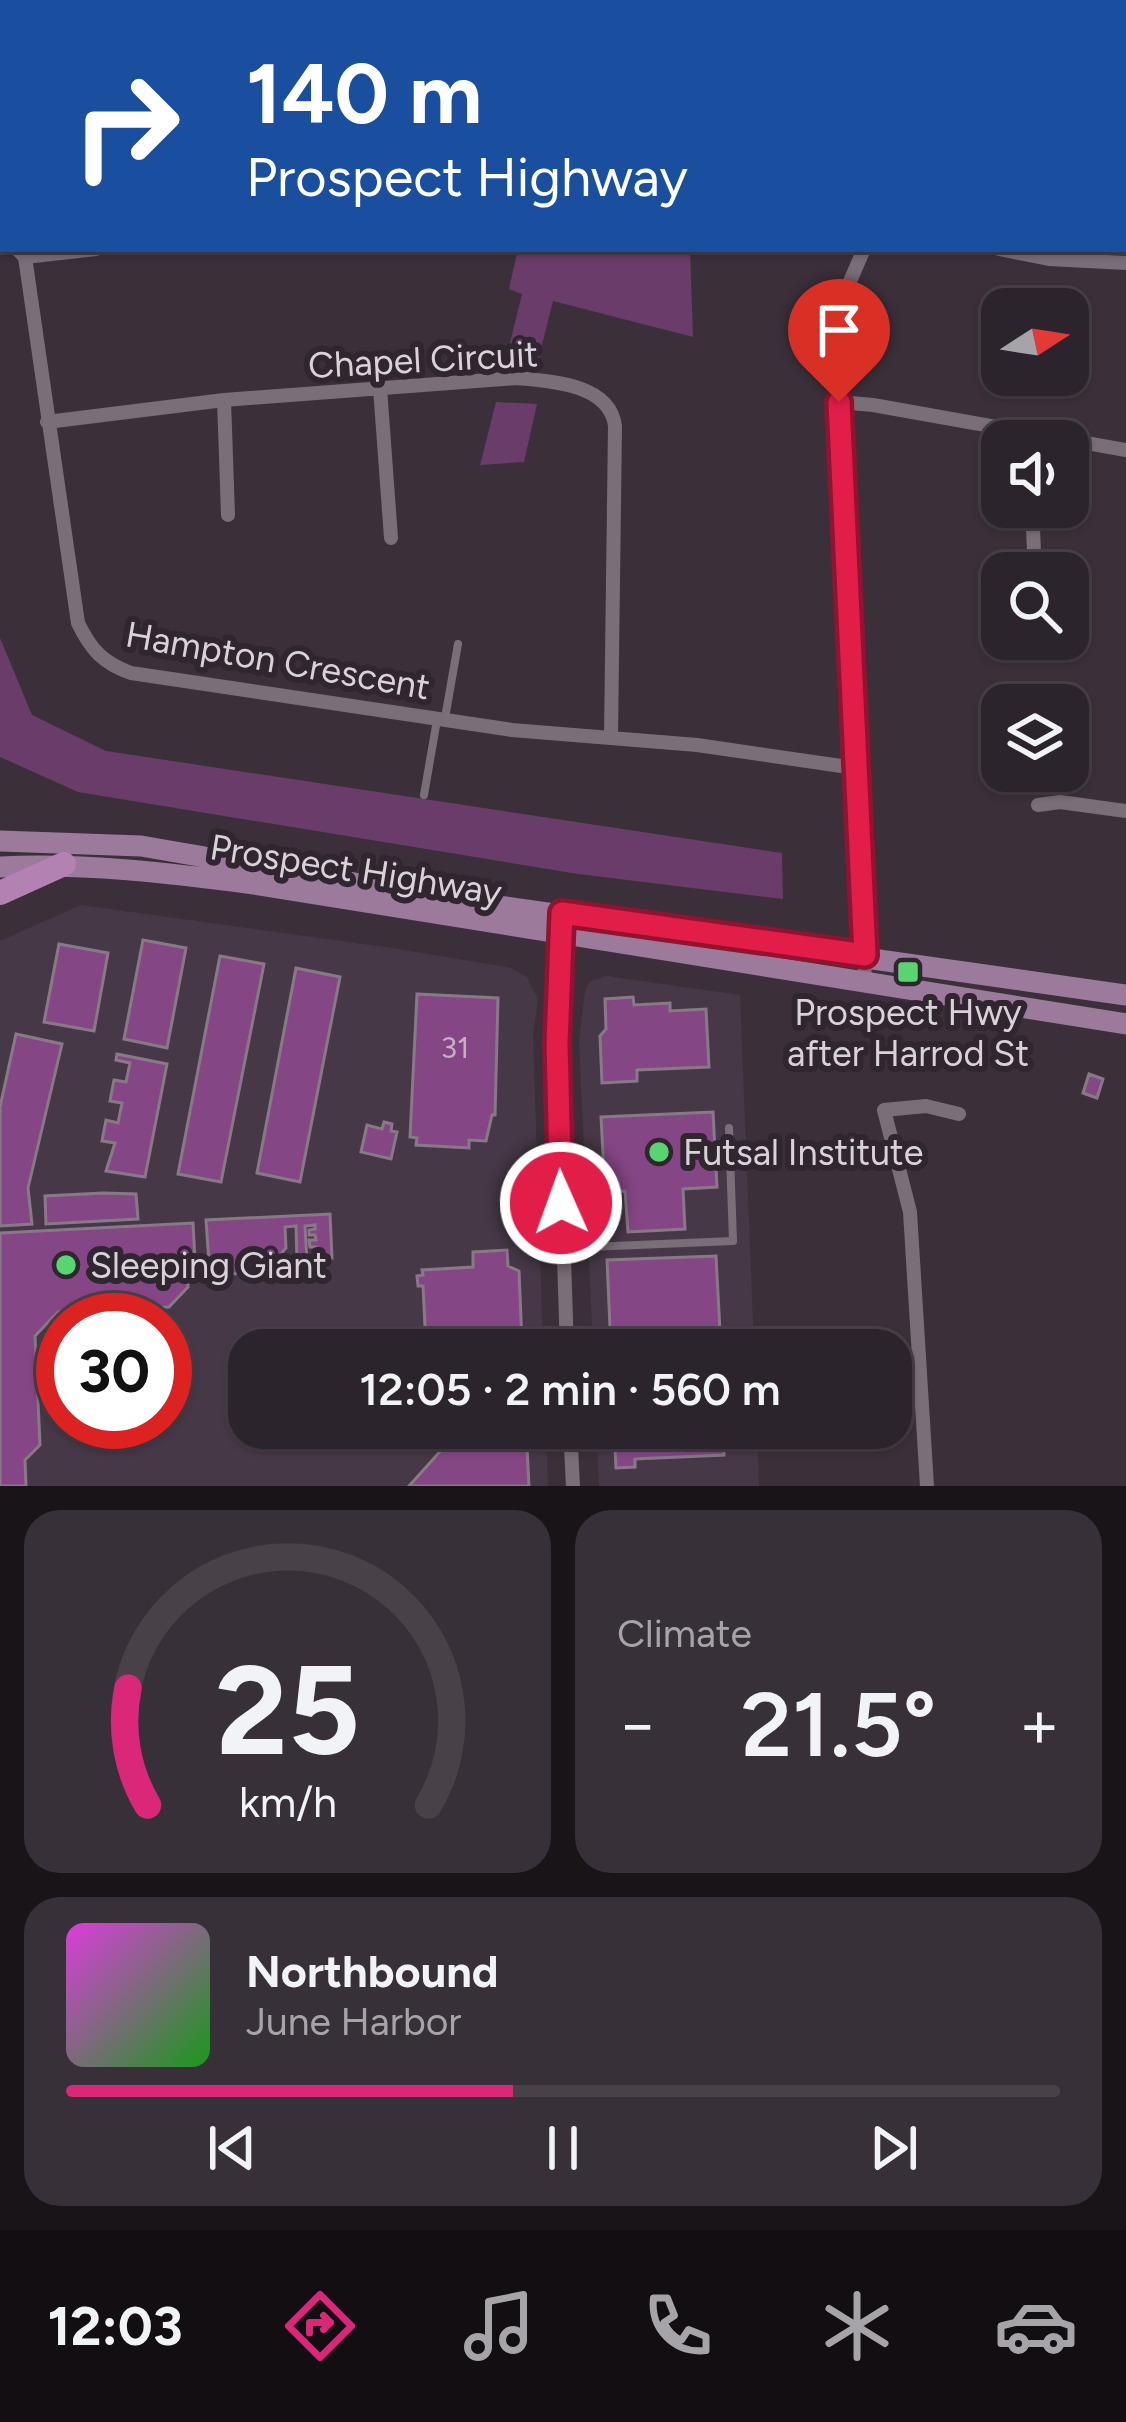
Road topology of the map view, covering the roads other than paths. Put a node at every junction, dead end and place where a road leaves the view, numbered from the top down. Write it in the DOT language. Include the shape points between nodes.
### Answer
graph roads {
  1 [pos="863,252"];
  2 [pos="1013,252"];
  3 [pos="21,253"];
  4 [pos="1126,263"];
  5 [pos="380,388"];
  6 [pos="224,400"];
  7 [pos="839,402"];
  8 [pos="46,422"];
  9 [pos="981,428"];
  10 [pos="1089,445"];
  11 [pos="1126,450"];
  12 [pos="228,515"];
  13 [pos="392,538"];
  14 [pos="458,644"];
  15 [pos="441,719"];
  16 [pos="611,737"];
  17 [pos="856,768"];
  18 [pos="424,795"];
  19 [pos="1038,805"];
  20 [pos="1126,812"];
  21 [pos="0,842"];
  22 [pos="64,864"];
  23 [pos="0,866"];
  24 [pos="0,893"];
  25 [pos="561,924"];
  26 [pos="865,955"];
  27 [pos="865,980"];
  28 [pos="1126,995"];
  29 [pos="1126,1024"];
  30 [pos="959,1114"];
  31 [pos="729,1128"];
  32 [pos="563,1248"];
  33 [pos="566,1329"];
  34 [pos="572,1449"];
  35 [pos="573,1486"];
  36 [pos="927,1486"];
  1 -- 7 [label="street" via="839,313"];
  2 -- 4 [label="street"];
  3 -- 8 [label="street, Hampton Crescent"];
  5 -- 6 [label="street, Chapel Circuit"];
  5 -- 13 [label="street"];
  5 -- 16 [label="street, Chapel Circuit" via="518,378 585,391 609,406"];
  6 -- 8 [label="street, Chapel Circuit"];
  6 -- 12 [label="street"];
  7 -- 9 [label="street"];
  7 -- 17 [label="street"];
  8 -- 15 [label="street, Hampton Crescent" via="78,623 110,665"];
  10 -- 11 [label="street"];
  14 -- 15 [label="lane"];
  15 -- 16 [label="street, Hampton Crescent"];
  15 -- 18 [label="lane"];
  16 -- 17 [label="street, Hampton Crescent"];
  17 -- 26 [label="street"];
  19 -- 20 [label="street"];
  21 -- 25 [label="main road, Prospect Highway" via="141,846"];
  22 -- 23 [label="main road, Prospect Highway"];
  22 -- 24 [label="highway"];
  22 -- 25 [label="main road, Prospect Highway"];
  25 -- 26 [label="main road, Prospect Highway"];
  25 -- 27 [label="main road, Prospect Highway"];
  25 -- 32 [label="street"];
  26 -- 27 [label="street"];
  26 -- 28 [label="main road, Prospect Highway"];
  27 -- 29 [label="main road, Prospect Highway"];
  30 -- 36 [label="street" via="926,1106 884,1110 910,1212"];
  31 -- 32 [label="lane" via="734,1241"];
  32 -- 33 [label="street"];
  34 -- 35 [label="street"];
}
